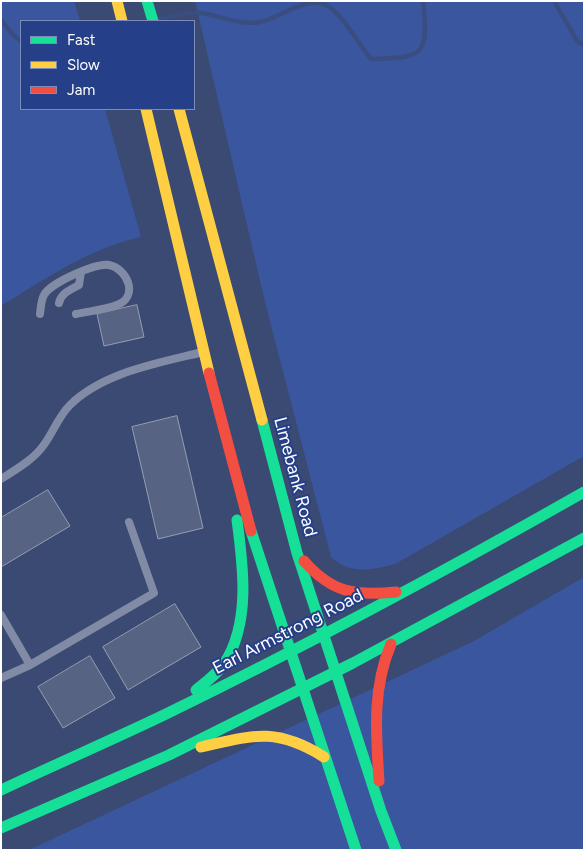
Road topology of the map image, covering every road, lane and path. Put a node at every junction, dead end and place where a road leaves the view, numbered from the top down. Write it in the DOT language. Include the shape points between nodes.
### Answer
graph roads {
  1 [pos="117,1"];
  2 [pos="147,1"];
  3 [pos="122,20"];
  4 [pos="153,20"];
  5 [pos="146,110"];
  6 [pos="179,110"];
  7 [pos="82,272"];
  8 [pos="59,303"];
  9 [pos="40,314"];
  10 [pos="76,314"];
  11 [pos="206,351"];
  12 [pos="230,458"];
  13 [pos="1,479"];
  14 [pos="584,492"];
  15 [pos="129,522"];
  16 [pos="584,538"];
  17 [pos="297,553"];
  18 [pos="404,592"];
  19 [pos="1,616"];
  20 [pos="323,634"];
  21 [pos="390,644"];
  22 [pos="289,651"];
  23 [pos="30,665"];
  24 [pos="335,671"];
  25 [pos="1,678"];
  26 [pos="301,688"];
  27 [pos="166,714"];
  28 [pos="168,755"];
  29 [pos="324,758"];
  30 [pos="1,790"];
  31 [pos="381,811"];
  32 [pos="1,828"];
  33 [pos="356,850"];
  34 [pos="396,850"];
  1 -- 3 [label="main road"];
  2 -- 4 [label="main road"];
  5 -- 11 [label="main road"];
  6 -- 17 [label="main road, Limebank Road"];
  7 -- 8 [label="lane" via="79,285 66,292"];
  7 -- 9 [label="lane" via="45,293"];
  7 -- 10 [label="lane" via="95,265 110,265 126,277 129,293 118,304"];
  11 -- 12 [label="main road"];
  11 -- 13 [label="lane" via="133,371 96,386 66,411 42,448"];
  12 -- 22 [label="main road"];
  12 -- 27 [label="main road" via="241,554 237,631 225,661 213,676"];
  14 -- 18 [label="main road, Earl Armstrong Road"];
  15 -- 23 [label="lane" via="154,593"];
  16 -- 21 [label="main road"];
  17 -- 18 [label="main road" via="314,576 338,590 370,594"];
  17 -- 20 [label="main road, Limebank Road"];
  18 -- 20 [label="main road, Earl Armstrong Road"];
  19 -- 23 [label="lane"];
  20 -- 22 [label="main road, Earl Armstrong Road"];
  20 -- 24 [label="main road, Limebank Road"];
  21 -- 24 [label="main road"];
  21 -- 31 [label="main road" via="378,673 376,692"];
  22 -- 26 [label="main road"];
  22 -- 27 [label="main road, Earl Armstrong Road"];
  23 -- 25 [label="lane"];
  24 -- 26 [label="main road"];
  24 -- 31 [label="main road, Limebank Road"];
  26 -- 28 [label="main road"];
  26 -- 29 [label="main road"];
  27 -- 30 [label="main road, Earl Armstrong Road"];
  28 -- 29 [label="main road" via="236,739 272,735 294,739"];
  28 -- 32 [label="main road"];
  29 -- 33 [label="main road"];
  31 -- 34 [label="main road, Limebank Road"];
}
